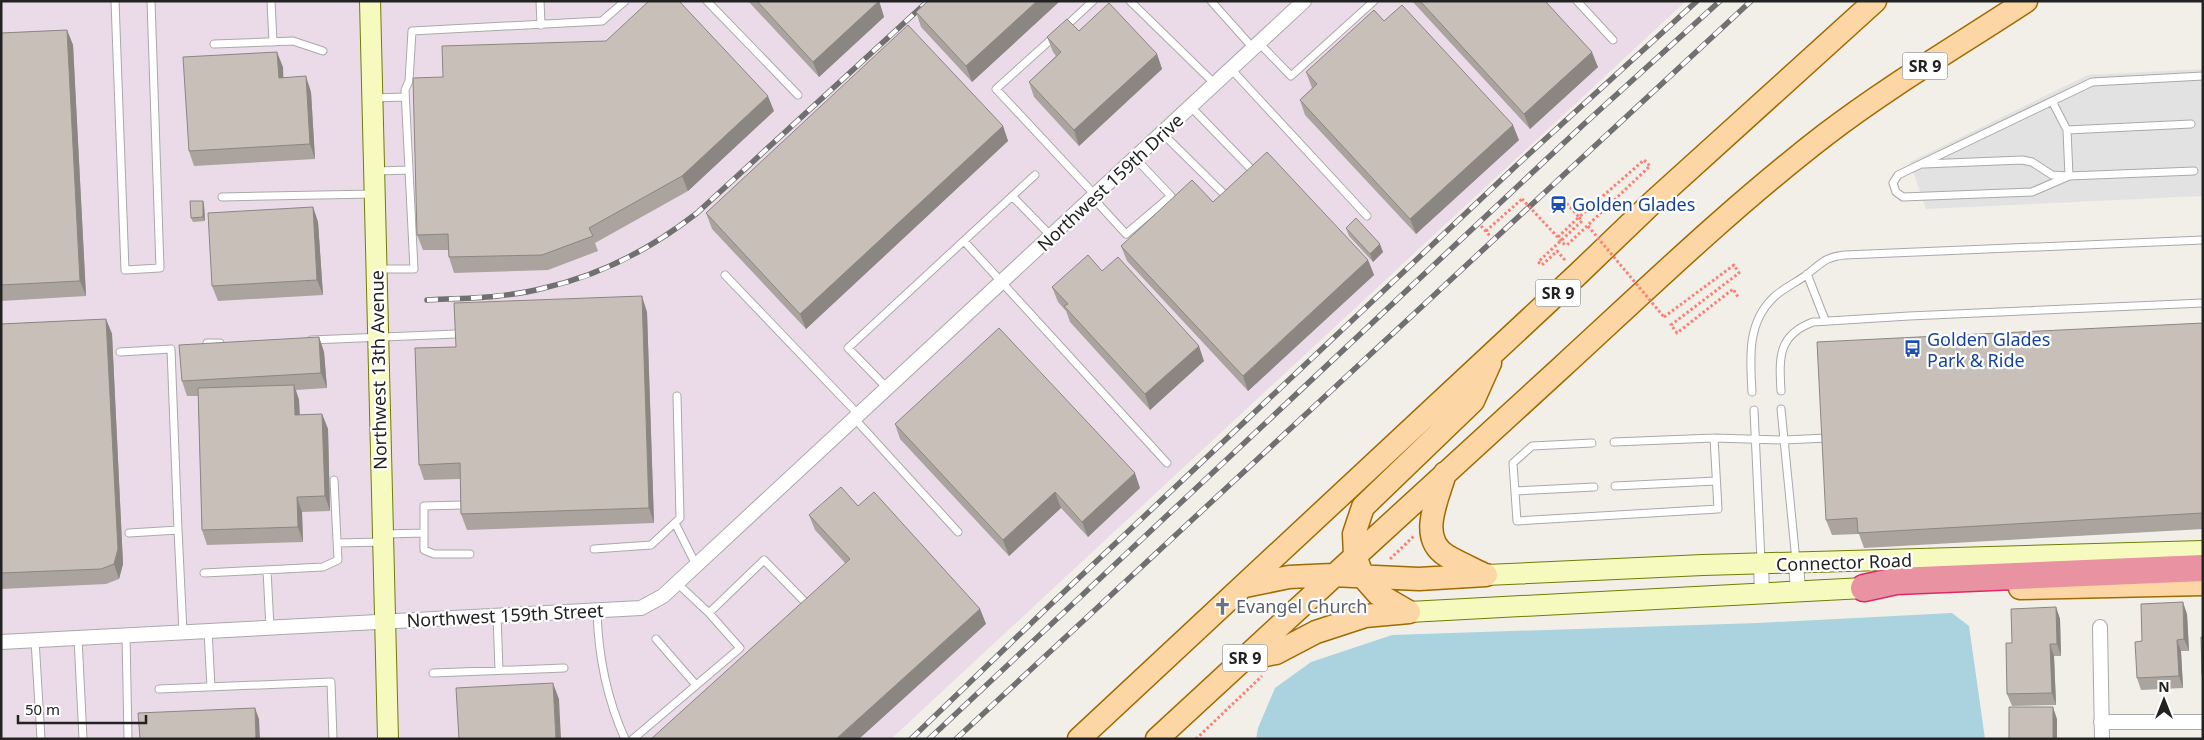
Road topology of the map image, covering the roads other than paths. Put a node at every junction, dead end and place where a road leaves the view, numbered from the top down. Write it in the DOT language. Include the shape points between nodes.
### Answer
graph roads {
  1 [pos="115,1"];
  2 [pos="151,1"];
  3 [pos="271,1"];
  4 [pos="370,1"];
  5 [pos="540,1"];
  6 [pos="625,1"];
  7 [pos="707,1"];
  8 [pos="1093,1"];
  9 [pos="1130,1"];
  10 [pos="1210,1"];
  11 [pos="1304,1"];
  12 [pos="1374,1"];
  13 [pos="1578,1"];
  14 [pos="1875,1"];
  15 [pos="2026,1"];
  16 [pos="541,24"];
  17 [pos="1613,40"];
  18 [pos="273,42"];
  19 [pos="214,44"];
  20 [pos="1256,46"];
  21 [pos="323,51"];
  22 [pos="1231,69"];
  23 [pos="2203,76"];
  24 [pos="1215,84"];
  25 [pos="798,96"];
  26 [pos="405,97"];
  27 [pos="372,98"];
  28 [pos="2052,101"];
  29 [pos="1191,107"];
  30 [pos="2192,124"];
  31 [pos="2067,130"];
  32 [pos="1162,133"];
  33 [pos="1135,158"];
  34 [pos="1922,164"];
  35 [pos="409,170"];
  36 [pos="374,171"];
  37 [pos="2194,171"];
  38 [pos="1254,172"];
  39 [pos="1035,175"];
  40 [pos="2068,176"];
  41 [pos="374,194"];
  42 [pos="1224,194"];
  43 [pos="222,197"];
  44 [pos="1013,197"];
  45 [pos="1094,197"];
  46 [pos="1367,216"];
  47 [pos="1051,236"];
  48 [pos="2203,240"];
  49 [pos="964,241"];
  50 [pos="376,269"];
  51 [pos="725,274"];
  52 [pos="1807,274"];
  53 [pos="1002,282"];
  54 [pos="2203,303"];
  55 [pos="1825,320"];
  56 [pos="456,334"];
  57 [pos="378,337"];
  58 [pos="302,340"];
  59 [pos="226,343"];
  60 [pos="207,344"];
  61 [pos="120,352"];
  62 [pos="1494,352"];
  63 [pos="916,362"];
  64 [pos="888,388"];
  65 [pos="1780,390"];
  66 [pos="1752,392"];
  67 [pos="677,396"];
  68 [pos="1781,409"];
  69 [pos="1754,410"];
  70 [pos="856,416"];
  71 [pos="1714,438"];
  72 [pos="1827,438"];
  73 [pos="1756,439"];
  74 [pos="1784,440"];
  75 [pos="1614,442"];
  76 [pos="1592,443"];
  77 [pos="1167,463"];
  78 [pos="1445,473"];
  79 [pos="334,480"];
  80 [pos="1716,481"];
  81 [pos="1614,486"];
  82 [pos="1594,487"];
  83 [pos="1515,491"];
  84 [pos="463,505"];
  85 [pos="675,522"];
  86 [pos="178,530"];
  87 [pos="958,532"];
  88 [pos="129,533"];
  89 [pos="424,533"];
  90 [pos="382,538"];
  91 [pos="337,543"];
  92 [pos="594,549"];
  93 [pos="2203,551"];
  94 [pos="470,554"];
  95 [pos="1355,556"];
  96 [pos="1796,563"];
  97 [pos="1762,564"];
  98 [pos="696,565"];
  99 [pos="2203,568"];
  100 [pos="267,570"];
  101 [pos="204,573"];
  102 [pos="1332,576"];
  103 [pos="1486,576"];
  104 [pos="1363,578"];
  105 [pos="677,582"];
  106 [pos="2203,584"];
  107 [pos="1244,586"];
  108 [pos="1864,588"];
  109 [pos="1798,591"];
  110 [pos="1762,593"];
  111 [pos="805,602"];
  112 [pos="597,610"];
  113 [pos="1409,612"];
  114 [pos="709,614"];
  115 [pos="497,615"];
  116 [pos="385,621"];
  117 [pos="2100,627"];
  118 [pos="270,628"];
  119 [pos="208,631"];
  120 [pos="183,632"];
  121 [pos="126,636"];
  122 [pos="78,638"];
  123 [pos="656,639"];
  124 [pos="35,640"];
  125 [pos="1,642"];
  126 [pos="1244,658"];
  127 [pos="564,668"];
  128 [pos="499,670"];
  129 [pos="433,673"];
  130 [pos="696,685"];
  131 [pos="212,687"];
  132 [pos="159,689"];
  133 [pos="2101,722"];
  134 [pos="2203,722"];
  135 [pos="41,739"];
  136 [pos="82,739"];
  137 [pos="128,739"];
  138 [pos="333,739"];
  139 [pos="388,739"];
  140 [pos="625,739"];
  141 [pos="633,739"];
  142 [pos="1079,739"];
  143 [pos="1157,739"];
  144 [pos="2102,739"];
  1 -- 2 [label="lane" via="125,270 160,268"];
  3 -- 18 [label="lane"];
  4 -- 27 [label="main road, Northwest 13th Avenue"];
  5 -- 16 [label="lane"];
  6 -- 16 [label="lane" via="602,21"];
  7 -- 25 [label="lane"];
  8 -- 45 [label="lane" via="996,89"];
  9 -- 24 [label="lane"];
  10 -- 20 [label="lane"];
  11 -- 20 [label="street, Northwest 159th Drive"];
  12 -- 20 [label="lane" via="1291,76"];
  13 -- 17 [label="lane"];
  14 -- 62 [label="main road, SR 9" via="1653,202"];
  15 -- 78 [label="main road, SR 9" via="1826,134 1675,263"];
  16 -- 26 [label="lane" via="412,31"];
  18 -- 19 [label="lane"];
  18 -- 21 [label="lane" via="293,41"];
  20 -- 22 [label="street, Northwest 159th Drive"];
  22 -- 24 [label="street, Northwest 159th Drive"];
  22 -- 46 [label="lane"];
  23 -- 28 [label="lane" via="2092,82"];
  24 -- 29 [label="street, Northwest 159th Drive"];
  26 -- 27 [label="lane"];
  26 -- 35 [label="lane"];
  27 -- 36 [label="main road, Northwest 13th Avenue"];
  28 -- 31 [label="lane"];
  28 -- 34 [label="lane"];
  29 -- 32 [label="street, Northwest 159th Drive"];
  29 -- 38 [label="lane"];
  30 -- 31 [label="lane"];
  31 -- 40 [label="lane"];
  32 -- 33 [label="street, Northwest 159th Drive"];
  32 -- 42 [label="lane"];
  33 -- 45 [label="street, Northwest 159th Drive"];
  33 -- 45 [label="lane" via="1171,196 1126,234"];
  34 -- 40 [label="lane" via="2022,160 2032,162 2052,175"];
  34 -- 40 [label="lane" via="1898,175 1893,183 1896,192 1903,196 2032,192"];
  35 -- 36 [label="lane"];
  35 -- 50 [label="lane" via="414,269"];
  36 -- 41 [label="main road, Northwest 13th Avenue"];
  37 -- 40 [label="lane"];
  39 -- 44 [label="lane"];
  41 -- 43 [label="lane"];
  41 -- 50 [label="main road, Northwest 13th Avenue"];
  44 -- 47 [label="lane"];
  44 -- 49 [label="lane"];
  45 -- 47 [label="street, Northwest 159th Drive"];
  47 -- 53 [label="street, Northwest 159th Drive"];
  48 -- 52 [label="lane" via="1845,255 1825,259"];
  49 -- 53 [label="lane"];
  49 -- 64 [label="lane" via="848,348"];
  50 -- 57 [label="main road, Northwest 13th Avenue"];
  51 -- 70 [label="lane"];
  52 -- 55 [label="lane"];
  52 -- 66 [label="lane" via="1774,297 1760,317 1752,337"];
  53 -- 63 [label="street, Northwest 159th Drive"];
  53 -- 77 [label="lane"];
  54 -- 55 [label="lane"];
  55 -- 65 [label="lane" via="1801,326 1791,334 1781,354"];
  56 -- 57 [label="lane"];
  57 -- 58 [label="lane"];
  57 -- 90 [label="main road, Northwest 13th Avenue"];
  59 -- 60 [label="lane"];
  61 -- 86 [label="lane" via="170,349"];
  62 -- 95 [label="main road" via="1473,401 1363,507 1354,534"];
  62 -- 107 [label="main road, SR 9"];
  63 -- 64 [label="street, Northwest 159th Street"];
  64 -- 70 [label="street, Northwest 159th Street"];
  67 -- 85 [label="lane" via="680,518"];
  68 -- 74 [label="lane"];
  69 -- 73 [label="lane"];
  70 -- 87 [label="lane"];
  70 -- 98 [label="street, Northwest 159th Street"];
  71 -- 73 [label="lane"];
  71 -- 75 [label="lane"];
  71 -- 80 [label="lane"];
  72 -- 74 [label="lane"];
  73 -- 74 [label="lane"];
  73 -- 97 [label="lane"];
  74 -- 96 [label="lane"];
  76 -- 83 [label="lane" via="1532,446 1513,463"];
  78 -- 95 [label="main road, SR 9"];
  78 -- 103 [label="main road" via="1432,517 1432,539 1436,548 1446,556"];
  79 -- 91 [label="lane"];
  80 -- 81 [label="lane"];
  80 -- 83 [label="lane" via="1718,509 1517,521"];
  82 -- 83 [label="lane"];
  84 -- 89 [label="lane" via="424,506"];
  85 -- 92 [label="lane" via="651,545"];
  85 -- 98 [label="lane"];
  86 -- 88 [label="lane"];
  86 -- 120 [label="lane"];
  89 -- 90 [label="lane"];
  89 -- 94 [label="lane" via="424,550 434,554"];
  90 -- 91 [label="lane"];
  90 -- 116 [label="main road, Northwest 13th Avenue"];
  91 -- 100 [label="lane" via="338,560 323,567"];
  93 -- 96 [label="main road, Connector Road"];
  95 -- 102 [label="main road, SR 9"];
  95 -- 104 [label="main road"];
  96 -- 97 [label="main road, Connector Road"];
  96 -- 109 [label="street"];
  97 -- 103 [label="main road, Connector Road"];
  97 -- 110 [label="street"];
  98 -- 105 [label="street, Northwest 159th Street"];
  99 -- 108 [label="highway" via="1896,581"];
  100 -- 101 [label="lane"];
  100 -- 118 [label="lane"];
  102 -- 104 [label="main road"];
  102 -- 107 [label="main road" via="1289,577"];
  102 -- 126 [label="main road, SR 9"];
  103 -- 104 [label="main road"];
  104 -- 113 [label="main road" via="1378,594"];
  105 -- 112 [label="street, Northwest 159th Street" via="663,596 641,608"];
  105 -- 114 [label="lane"];
  106 -- 108 [label="main road" via="1885,592"];
  107 -- 142 [label="main road, SR 9"];
  108 -- 109 [label="main road, Connector Road"];
  109 -- 110 [label="main road, Connector Road"];
  110 -- 113 [label="main road, Connector Road"];
  111 -- 114 [label="lane" via="764,560"];
  112 -- 115 [label="street, Northwest 159th Street"];
  112 -- 140 [label="lane" via="598,643 616,719"];
  113 -- 126 [label="main road" via="1365,616 1316,632 1276,653"];
  114 -- 130 [label="lane" via="740,648"];
  115 -- 116 [label="street, Northwest 159th Street"];
  115 -- 128 [label="lane"];
  116 -- 118 [label="street, Northwest 159th Street"];
  116 -- 139 [label="main road, Northwest 13th Avenue"];
  117 -- 133 [label="street"];
  118 -- 119 [label="street, Northwest 159th Street"];
  119 -- 120 [label="street, Northwest 159th Street"];
  119 -- 131 [label="lane"];
  120 -- 121 [label="street, Northwest 159th Street"];
  121 -- 122 [label="street, Northwest 159th Street"];
  121 -- 137 [label="lane"];
  122 -- 124 [label="street, Northwest 159th Street"];
  122 -- 136 [label="lane"];
  123 -- 130 [label="lane"];
  124 -- 125 [label="street, Northwest 159th Street"];
  124 -- 135 [label="lane"];
  126 -- 143 [label="main road, SR 9"];
  127 -- 128 [label="lane"];
  128 -- 129 [label="lane"];
  130 -- 141 [label="lane"];
  131 -- 132 [label="lane"];
  131 -- 138 [label="lane" via="331,682"];
  133 -- 134 [label="street"];
  133 -- 144 [label="street"];
}
